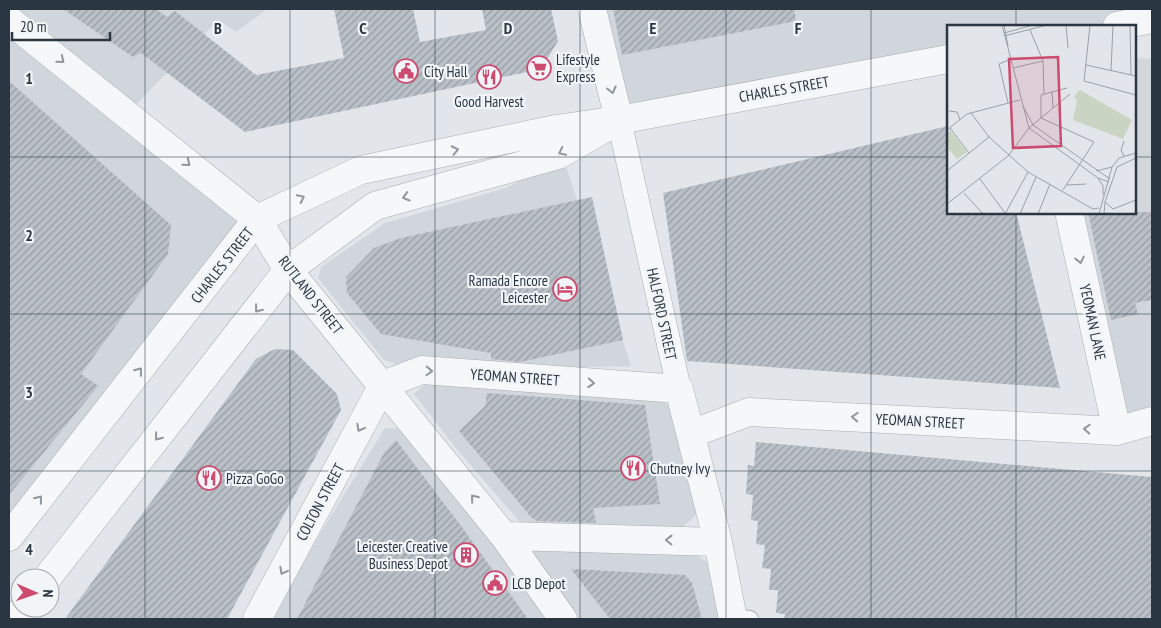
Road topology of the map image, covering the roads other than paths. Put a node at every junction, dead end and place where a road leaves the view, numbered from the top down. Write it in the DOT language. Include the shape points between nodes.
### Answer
graph roads {
  1 [pos="592,9"];
  2 [pos="1152,19"];
  3 [pos="9,20"];
  4 [pos="1122,25"];
  5 [pos="947,59"];
  6 [pos="619,120"];
  7 [pos="1069,214"];
  8 [pos="257,219"];
  9 [pos="288,270"];
  10 [pos="383,385"];
  11 [pos="679,389"];
  12 [pos="1152,421"];
  13 [pos="1117,430"];
  14 [pos="691,434"];
  15 [pos="504,536"];
  16 [pos="9,537"];
  17 [pos="718,542"];
  18 [pos="55,568"];
  19 [pos="738,618"];
  20 [pos="257,619"];
  21 [pos="563,619"];
  1 -- 6 [label="street, HALFORD STREET, one-way"];
  2 -- 4 [label="street"];
  3 -- 8 [label="street, RUTLAND STREET, one-way"];
  5 -- 6 [label="street, CHARLES STREET"];
  8 -- 6 [label="street, CHARLES STREET, one-way" via="361,170 556,129"];
  6 -- 9 [label="street, CHARLES STREET, one-way" via="558,155 374,206"];
  6 -- 11 [label="street, HALFORD STREET"];
  7 -- 13 [label="street, YEOMAN LANE, one-way"];
  8 -- 9 [label="street, RUTLAND STREET"];
  16 -- 8 [label="street, CHARLES STREET, one-way"];
  9 -- 10 [label="street, RUTLAND STREET"];
  9 -- 18 [label="street, CHARLES STREET, one-way"];
  10 -- 11 [label="street, YEOMAN STREET, one-way" via="422,370"];
  15 -- 10 [label="street, RUTLAND STREET, one-way"];
  10 -- 20 [label="street, COLTON STREET, one-way"];
  11 -- 14 [label="street, HALFORD STREET"];
  12 -- 13 [label="street, YEOMAN STREET"];
  13 -- 14 [label="street, YEOMAN STREET, one-way" via="749,412"];
  14 -- 17 [label="street, HALFORD STREET"];
  17 -- 15 [label="street, one-way"];
  15 -- 21 [label="street, RUTLAND STREET"];
  17 -- 19 [label="street, HALFORD STREET"];
}
